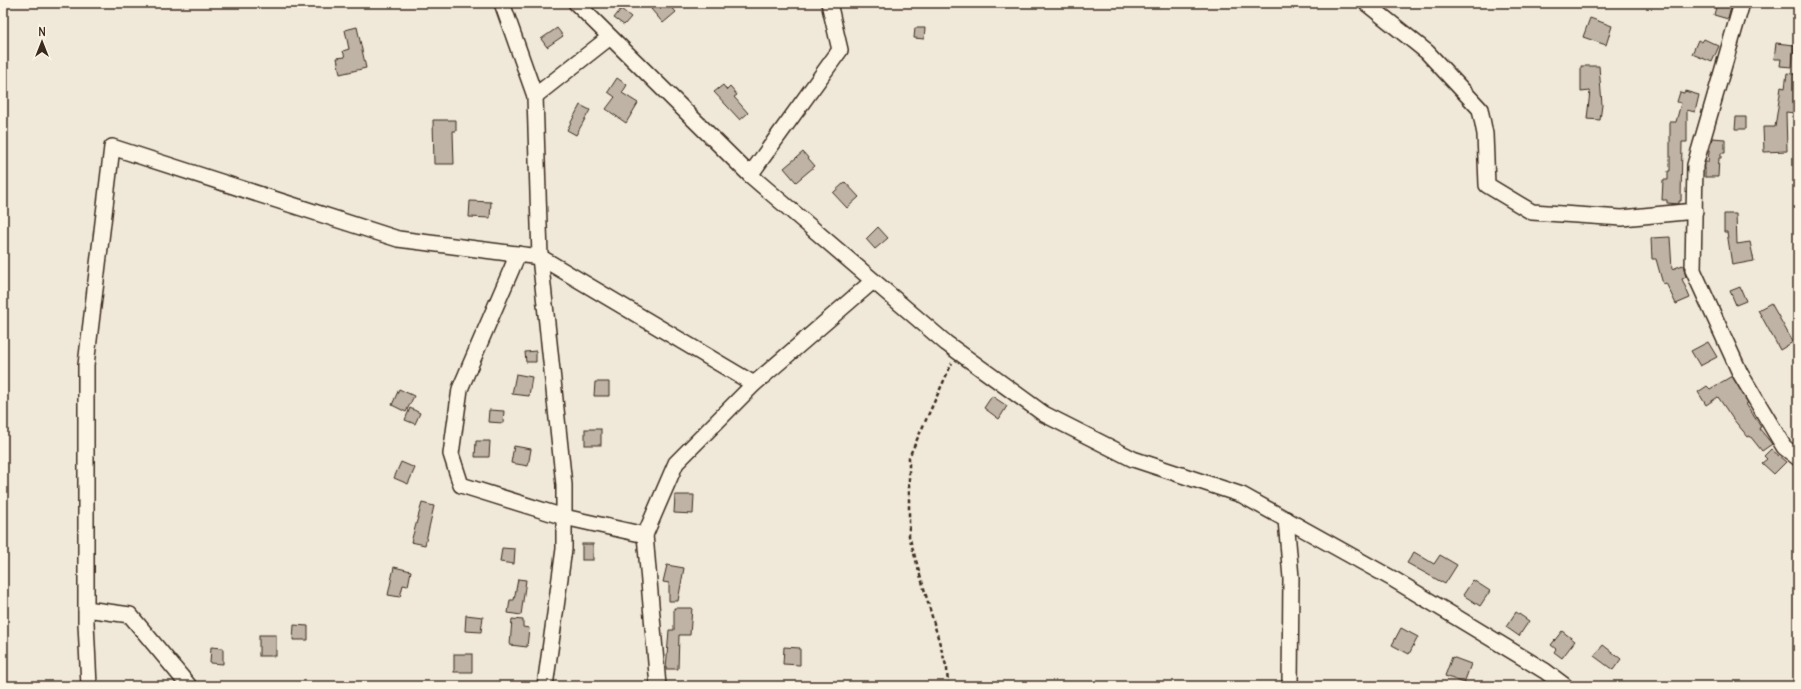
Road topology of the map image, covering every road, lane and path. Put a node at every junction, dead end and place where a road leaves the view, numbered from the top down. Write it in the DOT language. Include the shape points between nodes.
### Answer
graph roads {
  1 [pos="502,3"];
  2 [pos="576,3"];
  3 [pos="829,3"];
  4 [pos="1366,3"];
  5 [pos="1742,3"];
  6 [pos="610,37"];
  7 [pos="535,96"];
  8 [pos="750,175"];
  9 [pos="1695,211"];
  10 [pos="518,254"];
  11 [pos="540,257"];
  12 [pos="874,281"];
  13 [pos="957,351"];
  14 [pos="754,384"];
  15 [pos="1798,458"];
  16 [pos="564,517"];
  17 [pos="1286,519"];
  18 [pos="645,535"];
  19 [pos="86,609"];
  20 [pos="89,686"];
  21 [pos="189,686"];
  22 [pos="545,686"];
  23 [pos="658,686"];
  24 [pos="948,686"];
  25 [pos="1290,686"];
  26 [pos="1565,686"];
  1 -- 7 [label="street"];
  2 -- 6 [label="street"];
  3 -- 8 [label="street" via="840,50"];
  4 -- 9 [label="street" via="1427,52 1480,109 1485,134 1487,185 1532,212 1622,218"];
  5 -- 9 [label="street" via="1695,165"];
  6 -- 7 [label="street"];
  6 -- 8 [label="street"];
  7 -- 11 [label="street"];
  8 -- 12 [label="street"];
  9 -- 15 [label="street" via="1693,270 1740,373 1784,447"];
  10 -- 11 [label="street"];
  10 -- 16 [label="street" via="460,389 451,454 461,485"];
  10 -- 19 [label="street" via="398,239 112,147 86,365"];
  11 -- 14 [label="street"];
  11 -- 16 [label="street" via="564,485"];
  12 -- 13 [label="street"];
  12 -- 14 [label="street"];
  13 -- 17 [label="street" via="1044,414 1126,456 1242,495"];
  13 -- 24 [label="path" via="908,457 908,536 947,669"];
  14 -- 18 [label="street" via="676,463"];
  16 -- 18 [label="street"];
  16 -- 22 [label="street" via="564,548"];
  17 -- 25 [label="street" via="1292,578"];
  17 -- 26 [label="street" via="1393,579 1545,671"];
  18 -- 23 [label="street"];
  19 -- 20 [label="street"];
  19 -- 21 [label="street" via="130,615"];
}
